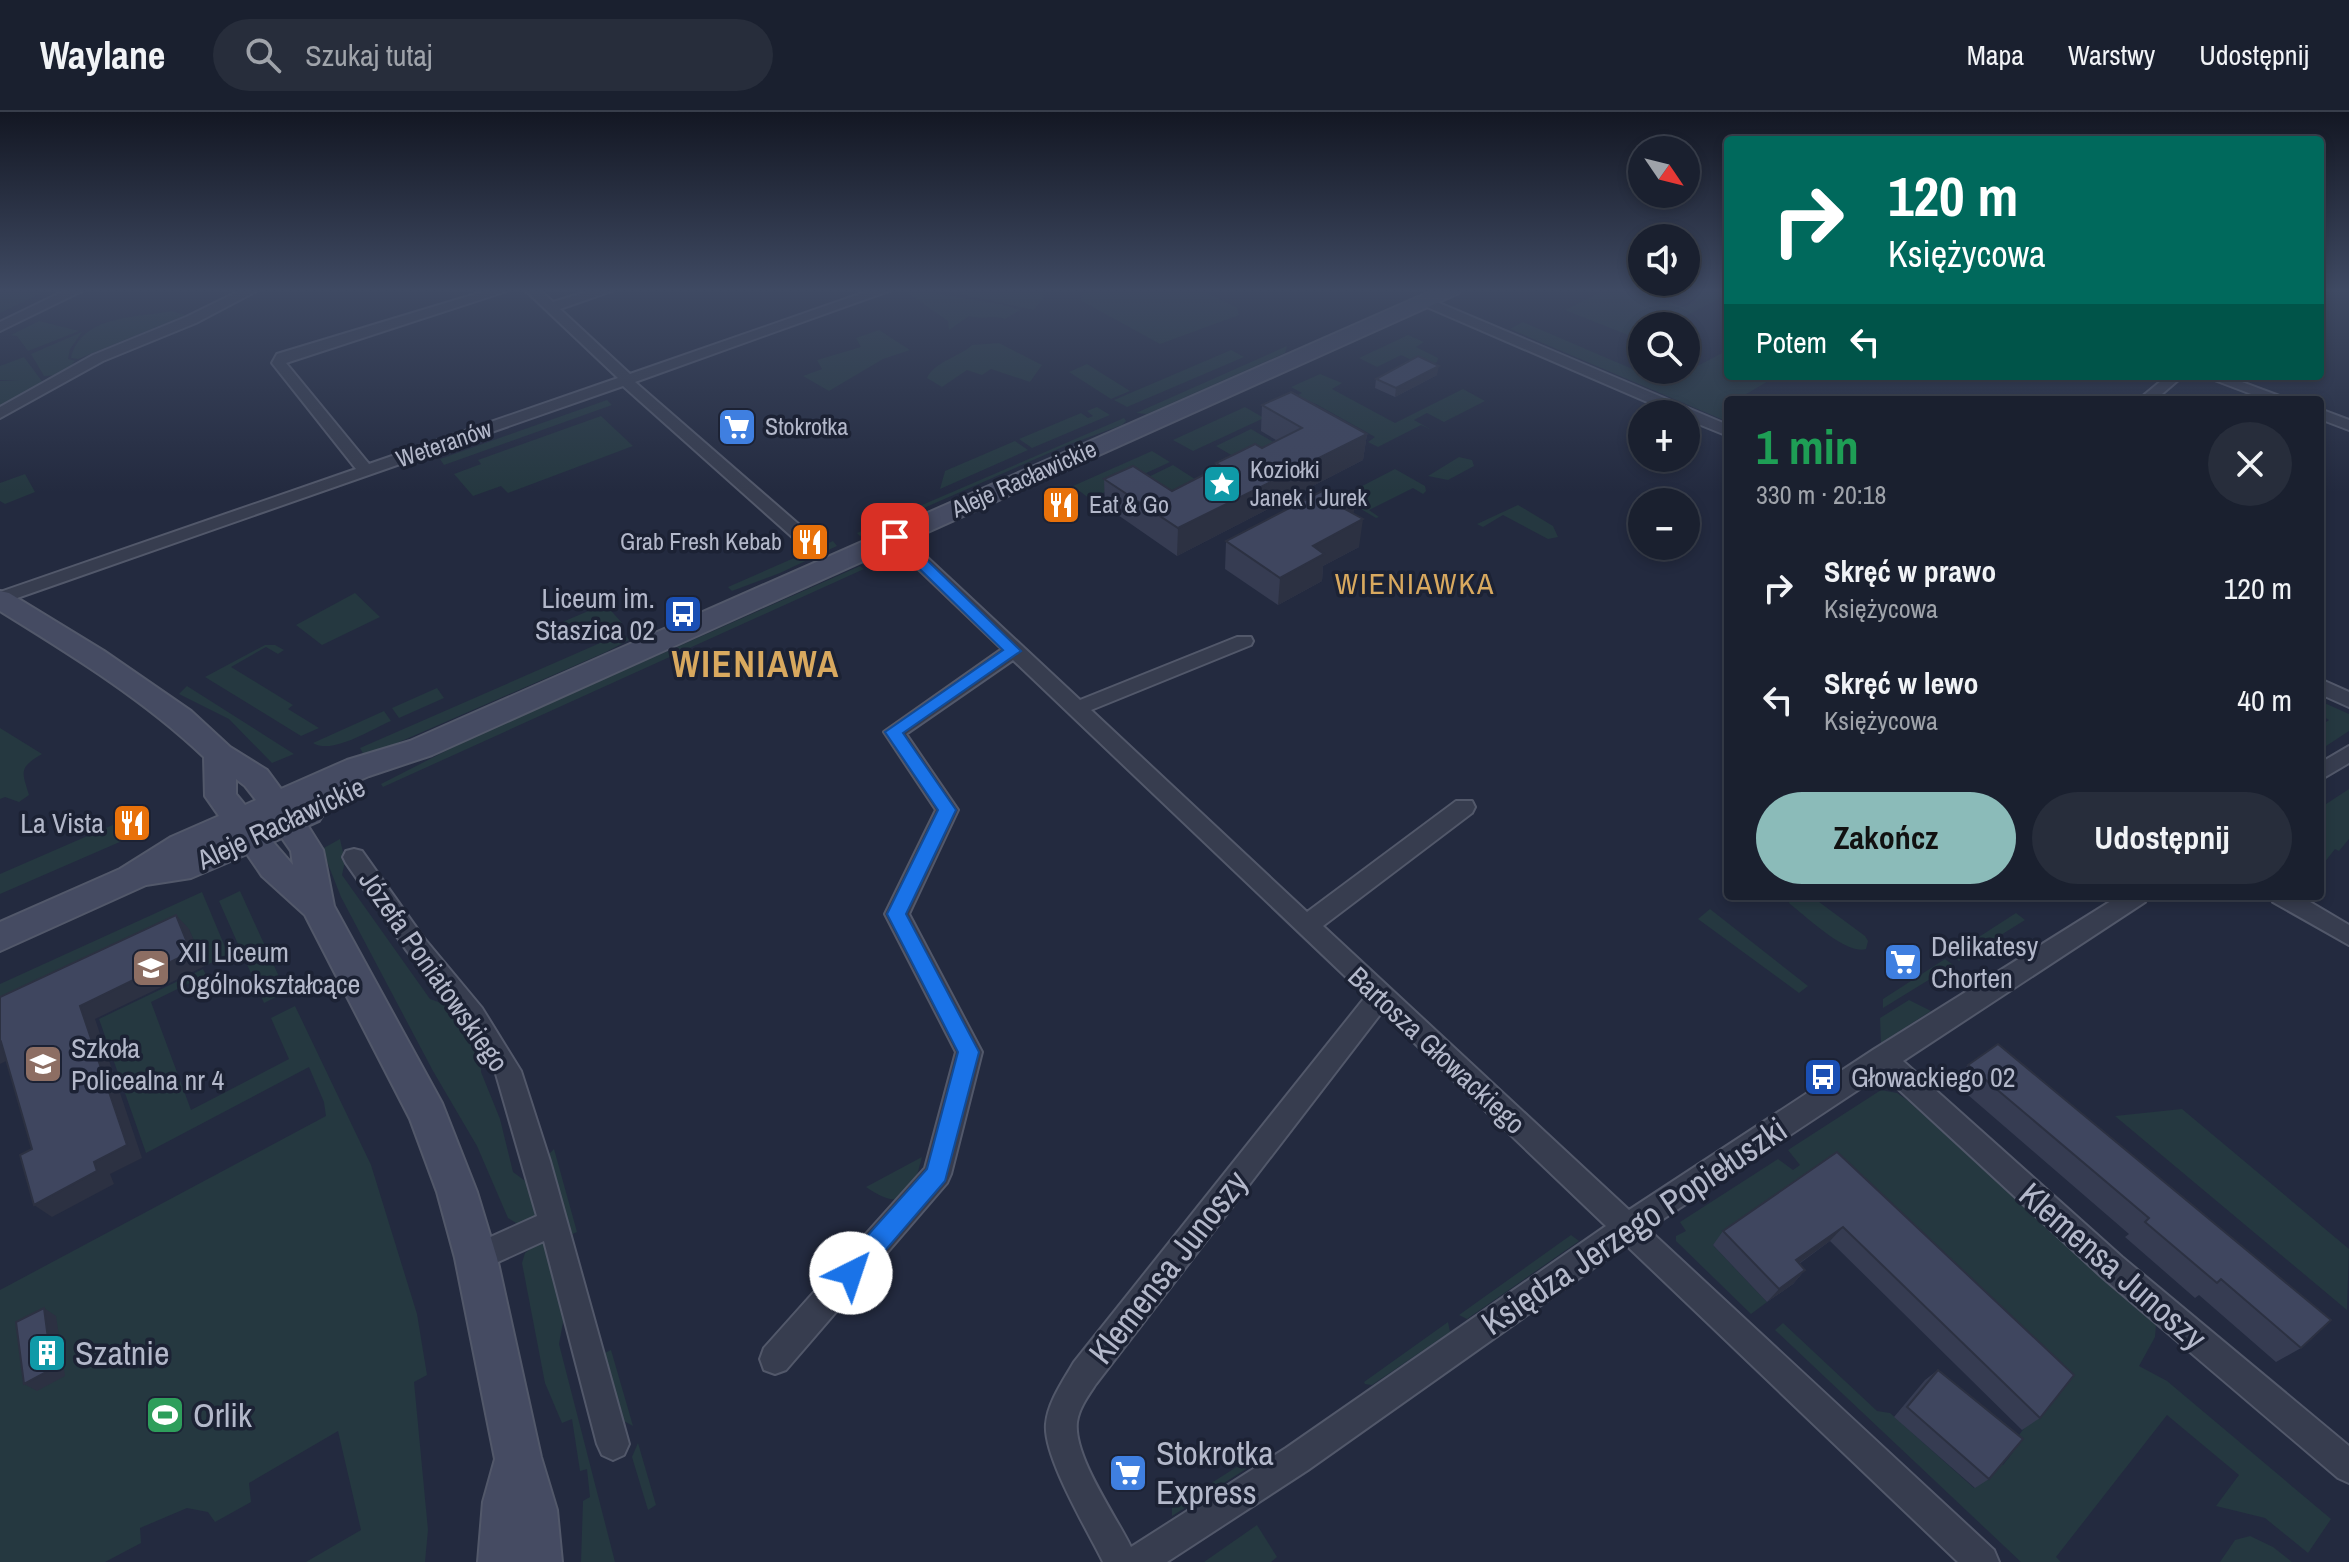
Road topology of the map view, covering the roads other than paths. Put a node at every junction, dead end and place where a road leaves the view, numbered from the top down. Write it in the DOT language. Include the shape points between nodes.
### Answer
graph roads {
  1 [pos="101,357"];
  2 [pos="283,357"];
  3 [pos="604,357"];
  4 [pos="692,357"];
  5 [pos="1300,357"];
  6 [pos="1555,357"];
  7 [pos="628,379"];
  8 [pos="2171,380"];
  9 [pos="2223,380"];
  10 [pos="2151,396"];
  11 [pos="2270,396"];
  12 [pos="0,413"];
  13 [pos="2324,416"];
  14 [pos="2349,425"];
  15 [pos="1724,429"];
  16 [pos="366,471"];
  17 [pos="895,537"];
  18 [pos="805,539"];
  19 [pos="0,598"];
  20 [pos="1244,641"];
  21 [pos="1013,651"];
  22 [pos="2324,688"];
  23 [pos="2349,700"];
  24 [pos="1076,709"];
  25 [pos="2349,753"];
  26 [pos="219,754"];
  27 [pos="2324,770"];
  28 [pos="1464,807"];
  29 [pos="282,813"];
  30 [pos="247,829"];
  31 [pos="354,857"];
  32 [pos="2131,900"];
  33 [pos="2288,900"];
  34 [pos="317,906"];
  35 [pos="1305,926"];
  36 [pos="2349,936"];
  37 [pos="0,937"];
  38 [pos="1380,996"];
  39 [pos="1882,1058"];
  40 [pos="553,1223"];
  41 [pos="1627,1228"];
  42 [pos="476,1258"];
  43 [pos="775,1359"];
  44 [pos="613,1444"];
  45 [pos="518,1457"];
  46 [pos="2349,1467"];
  47 [pos="502,1562"];
  48 [pos="538,1562"];
  49 [pos="1121,1562"];
  50 [pos="1137,1562"];
  51 [pos="1982,1562"];
  1 -- 12 [label="street"];
  2 -- 16 [label="street" via="279,363"];
  3 -- 7 [label="street"];
  4 -- 7 [label="street, Weteranów"];
  5 -- 17 [label="street, Aleje Racławickie"];
  6 -- 15 [label="street"];
  7 -- 16 [label="street, Weteranów"];
  7 -- 18 [label="street"];
  8 -- 10 [label="street"];
  9 -- 11 [label="street"];
  13 -- 14 [label="street"];
  16 -- 19 [label="street, Weteranów"];
  17 -- 21 [label="street, Bartosza Głowackiego"];
  17 -- 29 [label="street, Aleje Racławickie" via="421,748 367,784"];
  19 -- 26 [label="street, Józefa Poniatowskiego" via="154,697"];
  20 -- 24 [label="street"];
  21 -- 24 [label="street, Bartosza Głowackiego"];
  21 -- 43 [label="street" via="894,732 947,810 897,914 969,1052 937,1174"];
  22 -- 23 [label="street"];
  24 -- 35 [label="street, Bartosza Głowackiego"];
  25 -- 27 [label="street"];
  26 -- 29 [label="street, Józefa Poniatowskiego" via="256,778"];
  26 -- 30 [label="street, Józefa Poniatowskiego" via="221,796"];
  28 -- 35 [label="street"];
  29 -- 30 [label="street, Aleje Racławickie"];
  29 -- 34 [label="street, Józefa Poniatowskiego" via="307,850"];
  30 -- 34 [label="street, Józefa Poniatowskiego" via="274,867"];
  30 -- 37 [label="street, Aleje Racławickie" via="191,866 132,878"];
  31 -- 40 [label="street, Józefa Poniatowskiego" via="473,1015 508,1071"];
  32 -- 39 [label="street, Księdza Jerzego Popiełuszki"];
  33 -- 36 [label="street"];
  34 -- 42 [label="street, Józefa Poniatowskiego" via="428,1115"];
  35 -- 38 [label="street, Bartosza Głowackiego"];
  38 -- 41 [label="street, Bartosza Głowackiego"];
  38 -- 49 [label="street, Klemensa Junoszy" via="1085,1373 1066,1406 1061,1430 1067,1452"];
  39 -- 41 [label="street, Księdza Jerzego Popiełuszki"];
  39 -- 46 [label="street, Klemensa Junoszy" via="2112,1267"];
  40 -- 42 [label="street"];
  40 -- 44 [label="street, Józefa Poniatowskiego"];
  41 -- 50 [label="street, Księdza Jerzego Popiełuszki" via="1297,1459"];
  41 -- 51 [label="street, Bartosza Głowackiego"];
  42 -- 45 [label="street, Józefa Poniatowskiego"];
  45 -- 47 [label="street, Józefa Poniatowskiego" via="507,1502"];
  45 -- 48 [label="street, Józefa Poniatowskiego" via="533,1510"];
}
